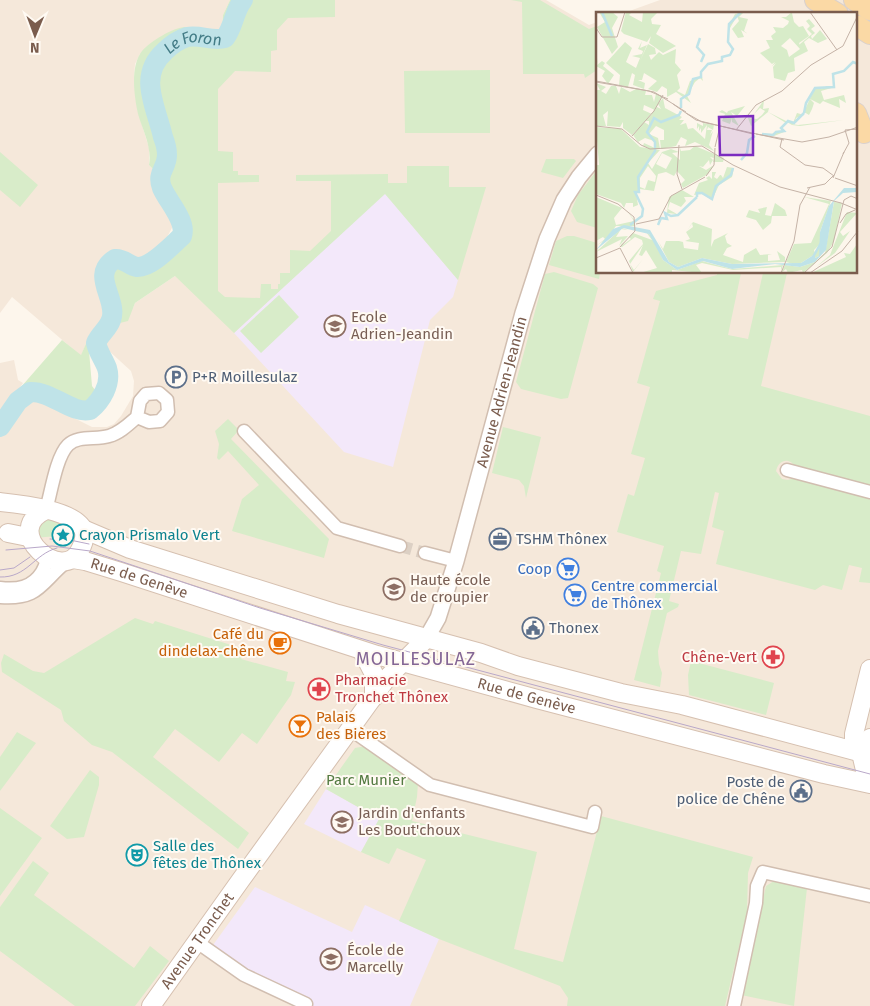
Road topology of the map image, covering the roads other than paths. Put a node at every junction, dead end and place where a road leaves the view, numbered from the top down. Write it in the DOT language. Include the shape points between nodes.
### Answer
graph roads {
  1 [pos="802,0"];
  2 [pos="815,0"];
  3 [pos="854,0"];
  4 [pos="870,10"];
  5 [pos="810,12"];
  6 [pos="835,12"];
  7 [pos="858,26"];
  8 [pos="870,34"];
  9 [pos="858,119"];
  10 [pos="863,133"];
  11 [pos="596,156"];
  12 [pos="137,417"];
  13 [pos="244,431"];
  14 [pos="786,470"];
  15 [pos="870,492"];
  16 [pos="0,502"];
  17 [pos="46,510"];
  18 [pos="83,529"];
  19 [pos="8,533"];
  20 [pos="28,537"];
  21 [pos="400,546"];
  22 [pos="425,553"];
  23 [pos="46,557"];
  24 [pos="69,560"];
  25 [pos="456,561"];
  26 [pos="0,588"];
  27 [pos="0,598"];
  28 [pos="426,639"];
  29 [pos="362,651"];
  30 [pos="402,662"];
  31 [pos="870,669"];
  32 [pos="374,697"];
  33 [pos="350,729"];
  34 [pos="870,738"];
  35 [pos="865,754"];
  36 [pos="869,786"];
  37 [pos="595,812"];
  38 [pos="870,896"];
  39 [pos="197,942"];
  40 [pos="151,1006"];
  41 [pos="305,1006"];
  42 [pos="734,1006"];
  1 -- 5 [label="main road"];
  2 -- 6 [label="main road"];
  3 -- 4 [label="main road"];
  7 -- 8 [label="main road"];
  9 -- 10 [label="main road"];
  11 -- 25 [label="street, Avenue Adrien-Jeandin" via="564,200 547,238"];
  12 -- 17 [label="street" via="115,434 80,439 67,446 58,462"];
  13 -- 21 [label="street" via="337,528"];
  14 -- 15 [label="street"];
  16 -- 17 [label="main road, Rue de Genève"];
  17 -- 18 [label="main road, Rue de Genève" via="73,518"];
  17 -- 20 [label="main road" via="32,519"];
  18 -- 24 [label="main road, Rue de Genève" via="84,538 78,555"];
  18 -- 28 [label="main road, Rue de Genève" via="130,549"];
  19 -- 20 [label="main road"];
  20 -- 23 [label="main road" via="33,548"];
  22 -- 25 [label="street"];
  23 -- 24 [label="main road, Rue de Genève"];
  23 -- 26 [label="street" via="46,564 36,580 19,589"];
  24 -- 27 [label="street" via="36,591 24,596"];
  24 -- 29 [label="main road, Rue de Genève" via="85,561 121,572"];
  25 -- 28 [label="street, Avenue Adrien-Jeandin" via="438,618"];
  28 -- 30 [label="main road, Avenue Tronchet"];
  28 -- 35 [label="main road, Rue de Genève"];
  29 -- 30 [label="main road, Rue de Genève"];
  29 -- 32 [label="main road" via="374,674"];
  30 -- 32 [label="main road, Avenue Tronchet"];
  30 -- 36 [label="main road, Rue de Genève"];
  31 -- 35 [label="main road" via="854,734 855,744"];
  32 -- 33 [label="main road, Avenue Tronchet"];
  33 -- 37 [label="street" via="430,784 592,827"];
  33 -- 39 [label="main road, Avenue Tronchet"];
  34 -- 35 [label="main road"];
  35 -- 36 [label="main road"];
  38 -- 42 [label="street" via="763,872 757,886"];
  39 -- 40 [label="main road, Avenue Tronchet"];
  39 -- 41 [label="street" via="244,975"];
}
